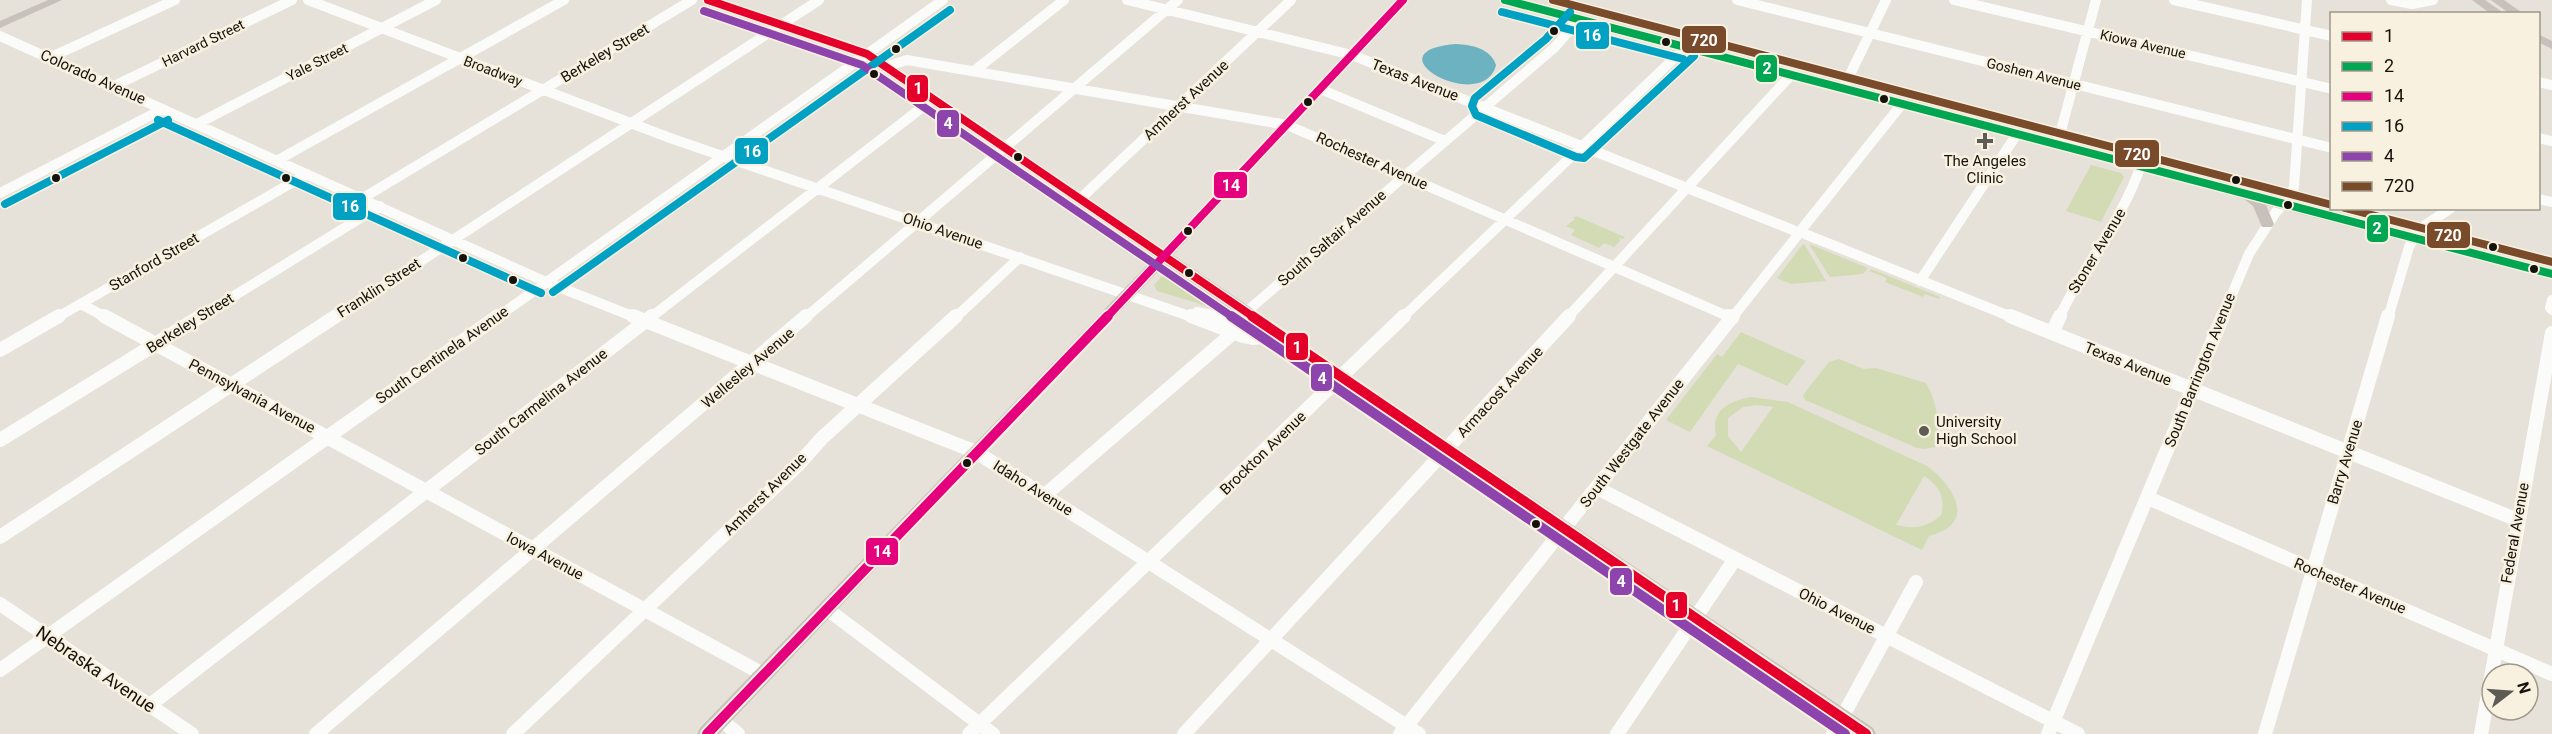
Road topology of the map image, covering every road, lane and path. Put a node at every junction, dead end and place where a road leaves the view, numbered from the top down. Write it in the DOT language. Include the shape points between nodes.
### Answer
graph roads {
  1 [pos="57,0"];
  2 [pos="174,0"];
  3 [pos="292,0"];
  4 [pos="308,0"];
  5 [pos="321,0"];
  6 [pos="436,0"];
  7 [pos="564,0"];
  8 [pos="693,0"];
  9 [pos="708,0"];
  10 [pos="819,0"];
  11 [pos="943,0"];
  12 [pos="1064,0"];
  13 [pos="1128,0"];
  14 [pos="1178,0"];
  15 [pos="1291,0"];
  16 [pos="1403,0"];
  17 [pos="1505,0"];
  18 [pos="1737,0"];
  19 [pos="1886,0"];
  20 [pos="1954,0"];
  21 [pos="2096,0"];
  22 [pos="2174,0"];
  23 [pos="2307,0"];
  24 [pos="2391,0"];
  25 [pos="2433,0"];
  26 [pos="2477,0"];
  27 [pos="2496,0"];
  28 [pos="1167,9"];
  29 [pos="2497,12"];
  30 [pos="2516,12"];
  31 [pos="1579,20"];
  32 [pos="0,24"];
  33 [pos="781,24"];
  34 [pos="385,27"];
  35 [pos="2305,30"];
  36 [pos="2088,31"];
  37 [pos="1257,32"];
  38 [pos="1869,33"];
  39 [pos="0,36"];
  40 [pos="2330,36"];
  41 [pos="1686,47"];
  42 [pos="867,54"];
  43 [pos="1352,55"];
  44 [pos="49,57"];
  45 [pos="463,57"];
  46 [pos="885,67"];
  47 [pos="974,71"];
  48 [pos="1791,75"];
  49 [pos="2302,82"];
  50 [pos="2073,83"];
  51 [pos="114,86"];
  52 [pos="546,88"];
  53 [pos="1074,88"];
  54 [pos="1320,89"];
  55 [pos="1843,89"];
  56 [pos="2330,89"];
  57 [pos="933,99"];
  58 [pos="1902,104"];
  59 [pos="1179,106"];
  60 [pos="1484,106"];
  61 [pos="164,109"];
  62 [pos="633,121"];
  63 [pos="197,124"];
  64 [pos="1287,125"];
  65 [pos="2017,134"];
  66 [pos="2298,140"];
  67 [pos="1445,141"];
  68 [pos="1581,146"];
  69 [pos="1004,148"];
  70 [pos="2330,148"];
  71 [pos="2078,149"];
  72 [pos="724,156"];
  73 [pos="278,160"];
  74 [pos="2140,168"];
  75 [pos="307,174"];
  76 [pos="1404,176"];
  77 [pos="0,181"];
  78 [pos="12,187"];
  79 [pos="817,188"];
  80 [pos="1686,188"];
  81 [pos="0,193"];
  82 [pos="2249,196"];
  83 [pos="363,198"];
  84 [pos="1080,199"];
  85 [pos="2284,205"];
  86 [pos="380,206"];
  87 [pos="2448,210"];
  88 [pos="1506,220"];
  89 [pos="917,223"];
  90 [pos="2268,224"];
  91 [pos="1799,233"];
  92 [pos="454,238"];
  93 [pos="2413,238"];
  94 [pos="1163,255"];
  95 [pos="1020,257"];
  96 [pos="1615,267"];
  97 [pos="2552,274"];
  98 [pos="1920,281"];
  99 [pos="546,282"];
  100 [pos="1129,294"];
  101 [pos="2552,300"];
  102 [pos="81,303"];
  103 [pos="1161,305"];
  104 [pos="2552,310"];
  105 [pos="1246,312"];
  106 [pos="1732,318"];
  107 [pos="646,321"];
  108 [pos="1233,333"];
  109 [pos="2052,333"];
  110 [pos="2552,333"];
  111 [pos="1279,334"];
  112 [pos="155,344"];
  113 [pos="0,350"];
  114 [pos="753,364"];
  115 [pos="1341,377"];
  116 [pos="230,385"];
  117 [pos="2193,389"];
  118 [pos="859,406"];
  119 [pos="327,437"];
  120 [pos="0,440"];
  121 [pos="1447,449"];
  122 [pos="976,452"];
  123 [pos="2347,452"];
  124 [pos="1597,488"];
  125 [pos="426,492"];
  126 [pos="1045,495"];
  127 [pos="2148,498"];
  128 [pos="2518,520"];
  129 [pos="1565,529"];
  130 [pos="0,537"];
  131 [pos="534,549"];
  132 [pos="1735,560"];
  133 [pos="1149,561"];
  134 [pos="2314,570"];
  135 [pos="1916,582"];
  136 [pos="0,604"];
  137 [pos="827,609"];
  138 [pos="645,610"];
  139 [pos="1696,618"];
  140 [pos="1886,636"];
  141 [pos="47,637"];
  142 [pos="1269,640"];
  143 [pos="2495,649"];
  144 [pos="0,670"];
  145 [pos="763,674"];
  146 [pos="2552,674"];
  147 [pos="150,705"];
  148 [pos="720,719"];
  149 [pos="1837,726"];
  150 [pos="2050,728"];
  151 [pos="974,729"];
  152 [pos="1403,730"];
  153 [pos="192,734"];
  154 [pos="316,734"];
  155 [pos="513,734"];
  156 [pos="707,734"];
  157 [pos="738,734"];
  158 [pos="993,734"];
  159 [pos="1184,734"];
  160 [pos="1419,734"];
  161 [pos="1617,734"];
  162 [pos="1866,734"];
  163 [pos="2078,734"];
  164 [pos="2265,734"];
  165 [pos="2481,734"];
  1 -- 32 [label="main road"];
  2 -- 44 [label="street"];
  3 -- 51 [label="street, Harvard Street"];
  4 -- 34 [label="street, Broadway"];
  5 -- 34 [label="street, Broadway"];
  6 -- 34 [label="street, Yale Street"];
  7 -- 45 [label="street"];
  8 -- 52 [label="street, Berkeley Street"];
  9 -- 33 [label="main road"];
  10 -- 33 [label="street, Franklin Street"];
  11 -- 42 [label="street, South Centinela Avenue"];
  12 -- 47 [label="street"];
  13 -- 28 [label="street, Texas Avenue"];
  14 -- 28 [label="street, Wellesley Avenue"];
  15 -- 37 [label="street, Amherst Avenue"];
  16 -- 43 [label="main road"];
  17 -- 31 [label="main road"];
  18 -- 38 [label="street, Goshen Avenue"];
  19 -- 38 [label="street"];
  20 -- 36 [label="street, Kiowa Avenue"];
  21 -- 36 [label="street"];
  22 -- 35 [label="street"];
  23 -- 35 [label="street, South Barrington Avenue"];
  24 -- 25 [label="street" via="2412,4"];
  26 -- 29 [label="main road"];
  27 -- 30 [label="main road"];
  28 -- 37 [label="street, Texas Avenue"];
  28 -- 53 [label="street, Wellesley Avenue"];
  31 -- 41 [label="main road"];
  31 -- 60 [label="street, South Saltair Avenue" via="1554,48"];
  33 -- 42 [label="main road"];
  33 -- 62 [label="street, Franklin Street"];
  34 -- 45 [label="street, Broadway"];
  34 -- 63 [label="street, Yale Street"];
  35 -- 40 [label="street"];
  35 -- 49 [label="street, South Barrington Avenue"];
  36 -- 49 [label="street, Kiowa Avenue"];
  36 -- 50 [label="street"];
  37 -- 43 [label="street, Texas Avenue"];
  37 -- 59 [label="street, Amherst Avenue"];
  38 -- 50 [label="street, Goshen Avenue"];
  38 -- 55 [label="street"];
  39 -- 44 [label="street, Colorado Avenue"];
  41 -- 48 [label="main road"];
  41 -- 68 [label="street, Brockton Avenue"];
  42 -- 46 [label="main road"];
  42 -- 72 [label="street, South Centinela Avenue"];
  43 -- 54 [label="main road"];
  43 -- 60 [label="street, Texas Avenue"];
  44 -- 51 [label="street, Colorado Avenue"];
  45 -- 52 [label="street, Broadway"];
  45 -- 73 [label="street"];
  46 -- 47 [label="street, Rochester Avenue" via="907,60"];
  46 -- 57 [label="main road"];
  47 -- 53 [label="street, Rochester Avenue"];
  48 -- 55 [label="main road"];
  48 -- 80 [label="street, Armacost Avenue"];
  49 -- 56 [label="street, Kiowa Avenue"];
  49 -- 66 [label="street, South Barrington Avenue"];
  50 -- 66 [label="street, Goshen Avenue"];
  50 -- 71 [label="street" via="2060,138"];
  51 -- 61 [label="street, Colorado Avenue"];
  52 -- 62 [label="street, Broadway"];
  52 -- 83 [label="street, Berkeley Street"];
  53 -- 59 [label="street, Rochester Avenue"];
  53 -- 69 [label="street, Wellesley Avenue"];
  54 -- 64 [label="main road"];
  54 -- 67 [label="street"];
  55 -- 58 [label="main road"];
  57 -- 69 [label="main road"];
  57 -- 79 [label="street, South Carmelina Avenue"];
  58 -- 65 [label="main road"];
  58 -- 91 [label="street, South Westgate Avenue"];
  59 -- 64 [label="street, Rochester Avenue"];
  59 -- 84 [label="street, Amherst Avenue"];
  60 -- 67 [label="street, South Saltair Avenue"];
  60 -- 68 [label="street, Texas Avenue"];
  61 -- 63 [label="street, Colorado Avenue"];
  61 -- 78 [label="street"];
  62 -- 72 [label="street, Broadway"];
  62 -- 92 [label="street, Franklin Street"];
  63 -- 73 [label="street, Colorado Avenue"];
  64 -- 76 [label="street, Rochester Avenue"];
  64 -- 94 [label="main road"];
  65 -- 71 [label="main road"];
  65 -- 98 [label="street"];
  66 -- 70 [label="street, Goshen Avenue"];
  66 -- 85 [label="street, South Barrington Avenue" via="2294,187"];
  67 -- 76 [label="street, South Saltair Avenue"];
  68 -- 80 [label="street, Texas Avenue"];
  68 -- 88 [label="street, Brockton Avenue"];
  69 -- 84 [label="main road"];
  69 -- 89 [label="street, Wellesley Avenue"];
  71 -- 74 [label="main road"];
  72 -- 79 [label="street, Ohio Avenue"];
  72 -- 99 [label="street, South Centinela Avenue"];
  73 -- 75 [label="street, Colorado Avenue"];
  74 -- 82 [label="main road"];
  74 -- 109 [label="street, Stoner Avenue" via="2131,194 2069,297"];
  75 -- 83 [label="street, Colorado Avenue"];
  75 -- 102 [label="street, Stanford Street"];
  76 -- 88 [label="street, Rochester Avenue"];
  76 -- 105 [label="street, South Saltair Avenue"];
  77 -- 78 [label="street"];
  78 -- 81 [label="street"];
  79 -- 89 [label="street, Ohio Avenue"];
  79 -- 107 [label="street, South Carmelina Avenue"];
  80 -- 91 [label="street, Texas Avenue"];
  80 -- 96 [label="street, Armacost Avenue"];
  82 -- 85 [label="main road"];
  82 -- 90 [label="main road" via="2259,204"];
  83 -- 86 [label="street, Colorado Avenue"];
  84 -- 94 [label="main road"];
  85 -- 90 [label="street, South Barrington Avenue"];
  85 -- 93 [label="main road"];
  86 -- 92 [label="street, Colorado Avenue"];
  86 -- 112 [label="street, Berkeley Street"];
  87 -- 93 [label="street" via="2418,230"];
  88 -- 96 [label="street, Rochester Avenue"];
  88 -- 115 [label="street, Brockton Avenue"];
  89 -- 95 [label="street, Ohio Avenue"];
  89 -- 114 [label="street, Wellesley Avenue"];
  90 -- 117 [label="street, South Barrington Avenue" via="2249,254"];
  91 -- 98 [label="street, Texas Avenue"];
  91 -- 106 [label="street, South Westgate Avenue"];
  92 -- 99 [label="street, Colorado Avenue"];
  92 -- 116 [label="street, Franklin Street"];
  93 -- 97 [label="main road"];
  93 -- 123 [label="street, Barry Avenue"];
  94 -- 100 [label="main road"];
  94 -- 105 [label="main road"];
  95 -- 100 [label="street, Ohio Avenue"];
  95 -- 118 [label="street, Amherst Avenue"];
  96 -- 106 [label="street, Rochester Avenue"];
  96 -- 121 [label="street, Armacost Avenue"];
  98 -- 109 [label="street, Texas Avenue"];
  99 -- 107 [label="street, Idaho Avenue"];
  99 -- 119 [label="street, South Centinela Avenue"];
  100 -- 103 [label="street, Ohio Avenue"];
  100 -- 122 [label="main road"];
  101 -- 104 [label="street"];
  102 -- 112 [label="street, Pennsylvania Avenue"];
  102 -- 113 [label="street, Stanford Street"];
  103 -- 105 [label="street, Ohio Avenue" via="1228,318"];
  103 -- 108 [label="street, Ohio Avenue"];
  105 -- 111 [label="main road"];
  106 -- 124 [label="street, South Westgate Avenue"];
  107 -- 114 [label="street, Idaho Avenue"];
  107 -- 125 [label="street, South Carmelina Avenue"];
  108 -- 111 [label="street, Ohio Avenue" via="1253,338"];
  108 -- 126 [label="street"];
  109 -- 117 [label="street, Texas Avenue"];
  110 -- 128 [label="street, Federal Avenue"];
  111 -- 115 [label="main road"];
  112 -- 116 [label="street, Pennsylvania Avenue"];
  112 -- 120 [label="street, Berkeley Street"];
  114 -- 118 [label="street, Idaho Avenue"];
  114 -- 131 [label="street, Wellesley Avenue"];
  115 -- 121 [label="main road"];
  115 -- 133 [label="street, Brockton Avenue"];
  116 -- 119 [label="street, Pennsylvania Avenue"];
  116 -- 130 [label="street, Franklin Street"];
  117 -- 123 [label="street, Texas Avenue"];
  117 -- 127 [label="street, South Barrington Avenue"];
  118 -- 122 [label="street, Idaho Avenue"];
  118 -- 138 [label="street, Amherst Avenue"];
  119 -- 125 [label="street, Iowa Avenue"];
  119 -- 141 [label="street, South Centinela Avenue"];
  121 -- 129 [label="main road"];
  121 -- 142 [label="street, Armacost Avenue"];
  122 -- 126 [label="street, Idaho Avenue"];
  122 -- 137 [label="main road"];
  123 -- 128 [label="street, Texas Avenue"];
  123 -- 134 [label="street, Barry Avenue"];
  124 -- 129 [label="street, South Westgate Avenue"];
  124 -- 132 [label="street, Ohio Avenue"];
  125 -- 131 [label="street, Iowa Avenue"];
  125 -- 147 [label="street, South Carmelina Avenue"];
  126 -- 133 [label="street, Idaho Avenue"];
  127 -- 134 [label="street, Rochester Avenue"];
  127 -- 150 [label="street, South Barrington Avenue"];
  128 -- 143 [label="street, Federal Avenue"];
  129 -- 139 [label="main road"];
  129 -- 152 [label="street, South Westgate Avenue"];
  131 -- 138 [label="street, Iowa Avenue"];
  131 -- 154 [label="street, Wellesley Avenue"];
  132 -- 139 [label="street"];
  132 -- 140 [label="street, Ohio Avenue"];
  133 -- 142 [label="street, Idaho Avenue"];
  133 -- 151 [label="street, Brockton Avenue"];
  134 -- 143 [label="street, Rochester Avenue"];
  134 -- 164 [label="street, Barry Avenue"];
  135 -- 140 [label="street"];
  136 -- 141 [label="street, Nebraska Avenue"];
  137 -- 145 [label="main road"];
  137 -- 151 [label="street"];
  138 -- 145 [label="street, Iowa Avenue"];
  138 -- 155 [label="street, Amherst Avenue"];
  139 -- 149 [label="main road"];
  139 -- 161 [label="street"];
  140 -- 149 [label="street"];
  140 -- 150 [label="street, Ohio Avenue"];
  141 -- 144 [label="street, South Centinela Avenue"];
  141 -- 147 [label="street, Nebraska Avenue"];
  142 -- 152 [label="street, Idaho Avenue"];
  142 -- 159 [label="street, Armacost Avenue"];
  143 -- 146 [label="street, Rochester Avenue"];
  143 -- 165 [label="street, Federal Avenue"];
  145 -- 148 [label="main road"];
  147 -- 153 [label="street, Nebraska Avenue"];
  148 -- 156 [label="main road"];
  148 -- 157 [label="street"];
  149 -- 162 [label="main road"];
  150 -- 163 [label="street, Ohio Avenue"];
  151 -- 158 [label="street"];
  152 -- 160 [label="street, Idaho Avenue"];
}
